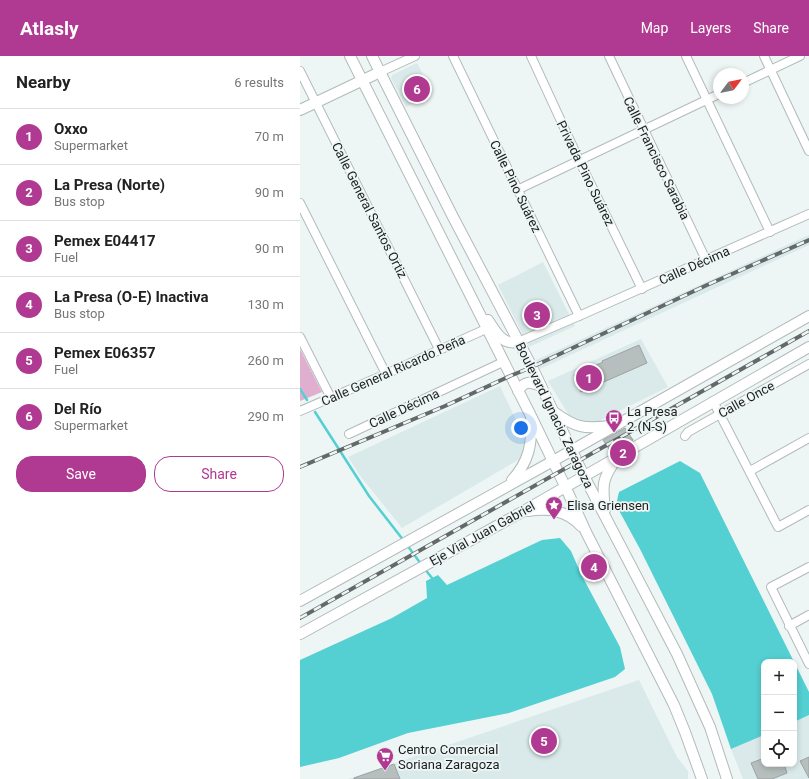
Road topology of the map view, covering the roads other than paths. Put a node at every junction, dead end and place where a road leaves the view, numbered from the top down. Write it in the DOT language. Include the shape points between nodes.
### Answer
graph roads {
  1 [pos="350,56"];
  2 [pos="372,56"];
  3 [pos="415,56"];
  4 [pos="453,56"];
  5 [pos="531,56"];
  6 [pos="609,56"];
  7 [pos="686,56"];
  8 [pos="764,56"];
  9 [pos="800,56"];
  10 [pos="771,69"];
  11 [pos="300,71"];
  12 [pos="380,72"];
  13 [pos="749,80"];
  14 [pos="362,81"];
  15 [pos="713,97"];
  16 [pos="707,100"];
  17 [pos="316,103"];
  18 [pos="300,110"];
  19 [pos="644,130"];
  20 [pos="809,150"];
  21 [pos="579,160"];
  22 [pos="517,190"];
  23 [pos="300,203"];
  24 [pos="809,214"];
  25 [pos="770,232"];
  26 [pos="706,260"];
  27 [pos="642,289"];
  28 [pos="475,305"];
  29 [pos="579,316"];
  30 [pos="809,316"];
  31 [pos="486,329"];
  32 [pos="300,337"];
  33 [pos="518,342"];
  34 [pos="809,347"];
  35 [pos="439,349"];
  36 [pos="503,362"];
  37 [pos="809,364"];
  38 [pos="386,374"];
  39 [pos="541,386"];
  40 [pos="518,391"];
  41 [pos="331,398"];
  42 [pos="713,401"];
  43 [pos="300,411"];
  44 [pos="554,412"];
  45 [pos="719,414"];
  46 [pos="531,416"];
  47 [pos="616,425"];
  48 [pos="349,434"];
  49 [pos="685,436"];
  50 [pos="809,438"];
  51 [pos="572,450"];
  52 [pos="619,455"];
  53 [pos="553,461"];
  54 [pos="750,470"];
  55 [pos="584,476"];
  56 [pos="507,486"];
  57 [pos="566,486"];
  58 [pos="809,510"];
  59 [pos="522,512"];
  60 [pos="606,516"];
  61 [pos="586,532"];
  62 [pos="809,567"];
  63 [pos="300,601"];
  64 [pos="809,615"];
  65 [pos="789,626"];
  66 [pos="300,634"];
  67 [pos="809,664"];
  68 [pos="721,758"];
  69 [pos="702,779"];
  70 [pos="727,779"];
  71 [pos="734,779"];
  1 -- 14 [label="main road, Boulevard Ignacio Zaragoza"];
  2 -- 12 [label="main road, Boulevard Ignacio Zaragoza"];
  3 -- 12 [label="street"];
  4 -- 22 [label="street, Calle Pino Suárez"];
  5 -- 21 [label="street, Privada Pino Suárez"];
  6 -- 19 [label="street, Calle Francisco Sarabia"];
  7 -- 16 [label="street"];
  8 -- 10 [label="street"];
  9 -- 10 [label="street"];
  10 -- 13 [label="street"];
  10 -- 20 [label="street"];
  11 -- 17 [label="street, Calle General Santos Ortiz"];
  12 -- 14 [label="main road"];
  12 -- 33 [label="main road, Boulevard Ignacio Zaragoza"];
  14 -- 17 [label="main road"];
  14 -- 28 [label="main road, Boulevard Ignacio Zaragoza"];
  15 -- 16 [label="street"];
  16 -- 19 [label="street"];
  16 -- 25 [label="street"];
  17 -- 18 [label="main road"];
  17 -- 35 [label="street, Calle General Santos Ortiz"];
  19 -- 21 [label="street"];
  19 -- 26 [label="street, Calle Francisco Sarabia"];
  21 -- 22 [label="street"];
  21 -- 27 [label="street, Privada Pino Suárez"];
  22 -- 29 [label="street, Calle Pino Suárez"];
  23 -- 38 [label="street"];
  24 -- 25 [label="street, Calle Décima"];
  25 -- 26 [label="street, Calle Décima"];
  26 -- 27 [label="street, Calle Décima"];
  27 -- 29 [label="street, Calle Décima"];
  28 -- 31 [label="main road, Boulevard Ignacio Zaragoza"];
  28 -- 33 [label="main road" via="503,340"];
  29 -- 33 [label="street, Calle Décima"];
  30 -- 47 [label="main road"];
  31 -- 35 [label="street, Calle General Ricardo Peña"];
  31 -- 36 [label="main road, Boulevard Ignacio Zaragoza"];
  32 -- 41 [label="street"];
  33 -- 39 [label="main road, Boulevard Ignacio Zaragoza"];
  34 -- 42 [label="main road, Eje Vial Juan Gabriel"];
  35 -- 38 [label="street, Calle General Ricardo Peña"];
  36 -- 40 [label="main road, Boulevard Ignacio Zaragoza"];
  36 -- 48 [label="street, Calle Décima"];
  37 -- 45 [label="street, Calle Once"];
  38 -- 41 [label="street, Calle General Ricardo Peña"];
  39 -- 40 [label="main road" via="526,383"];
  39 -- 44 [label="main road, Boulevard Ignacio Zaragoza"];
  40 -- 46 [label="main road, Boulevard Ignacio Zaragoza"];
  41 -- 43 [label="street, Calle General Ricardo Peña"];
  42 -- 45 [label="street"];
  42 -- 52 [label="main road, Eje Vial Juan Gabriel"];
  44 -- 47 [label="main road" via="584,428"];
  44 -- 51 [label="main road, Boulevard Ignacio Zaragoza"];
  45 -- 49 [label="street, Calle Once"];
  45 -- 54 [label="street"];
  46 -- 53 [label="main road, Boulevard Ignacio Zaragoza"];
  46 -- 56 [label="main road" via="532,437 528,455 517,475"];
  47 -- 51 [label="main road"];
  50 -- 54 [label="street"];
  51 -- 53 [label="main road"];
  51 -- 55 [label="main road, Boulevard Ignacio Zaragoza"];
  52 -- 55 [label="main road, Eje Vial Juan Gabriel"];
  52 -- 60 [label="main road" via="603,483"];
  53 -- 56 [label="main road"];
  53 -- 57 [label="main road, Boulevard Ignacio Zaragoza"];
  54 -- 58 [label="street" via="778,527"];
  55 -- 57 [label="main road, Eje Vial Juan Gabriel"];
  55 -- 60 [label="main road, Boulevard Ignacio Zaragoza"];
  56 -- 63 [label="main road"];
  57 -- 59 [label="main road, Eje Vial Juan Gabriel"];
  57 -- 61 [label="main road, Boulevard Ignacio Zaragoza"];
  59 -- 61 [label="main road" via="540,509 562,512 575,520"];
  59 -- 66 [label="main road, Eje Vial Juan Gabriel"];
  60 -- 68 [label="main road, Boulevard Ignacio Zaragoza" via="678,654"];
  61 -- 69 [label="main road, Boulevard Ignacio Zaragoza" via="674,706"];
  62 -- 65 [label="street" via="771,587"];
  64 -- 65 [label="street"];
  65 -- 67 [label="street"];
  68 -- 70 [label="main road, Boulevard Ignacio Zaragoza"];
  68 -- 71 [label="main road"];
}
